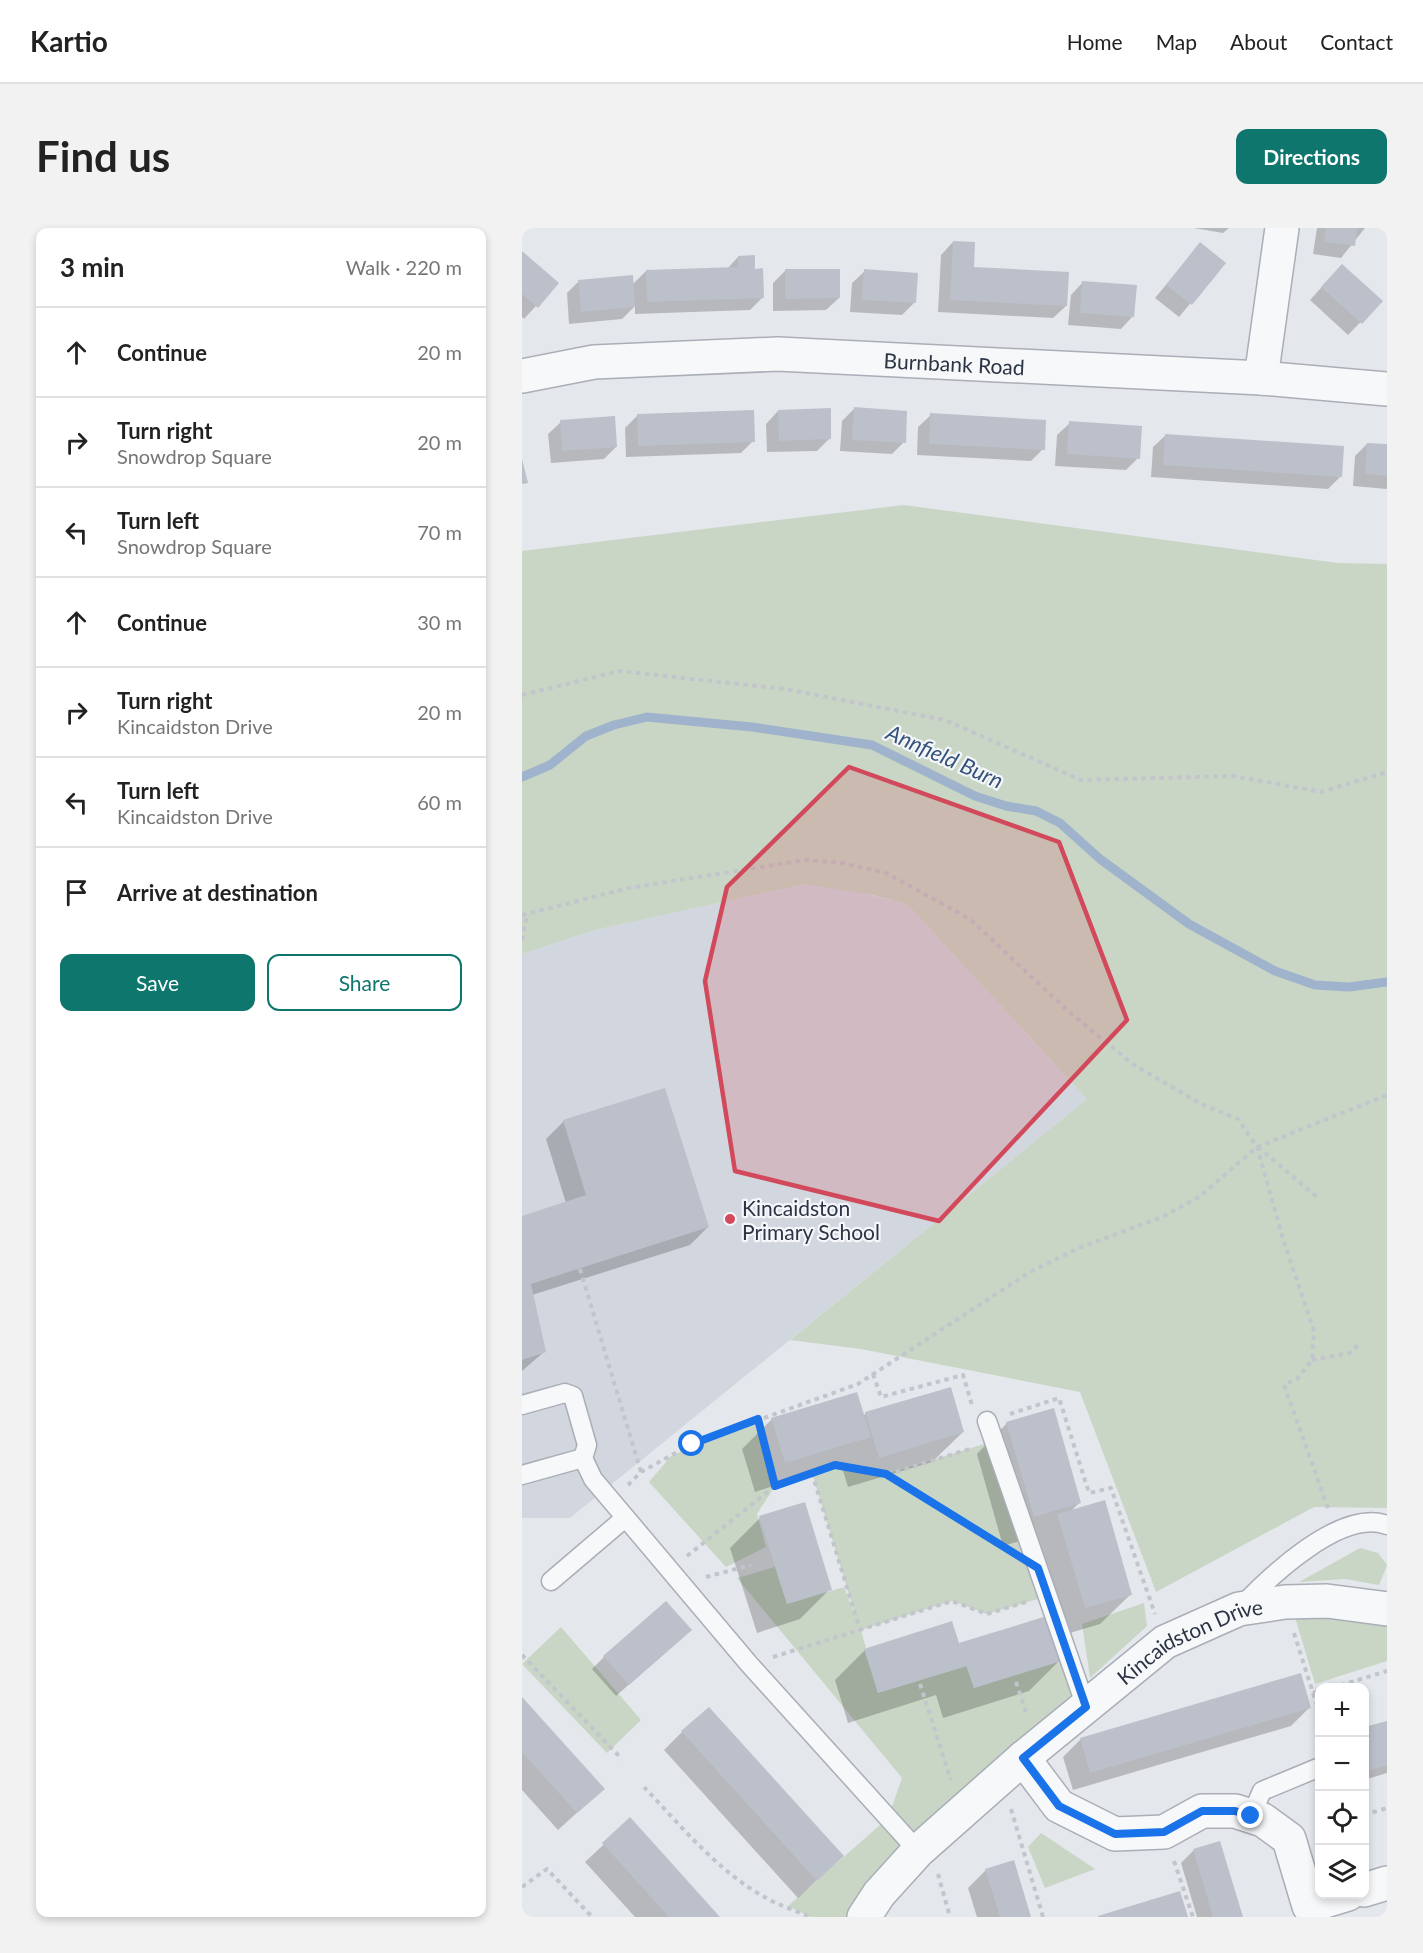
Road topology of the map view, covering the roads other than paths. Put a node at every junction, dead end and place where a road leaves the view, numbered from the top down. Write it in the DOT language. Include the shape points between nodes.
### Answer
graph roads {
  1 [pos="1282,228"];
  2 [pos="522,376"];
  3 [pos="1261,378"];
  4 [pos="1387,389"];
  5 [pos="522,1405"];
  6 [pos="987,1420"];
  7 [pos="583,1458"];
  8 [pos="522,1475"];
  9 [pos="626,1518"];
  10 [pos="1387,1525"];
  11 [pos="551,1581"];
  12 [pos="1239,1609"];
  13 [pos="1387,1609"];
  14 [pos="1086,1707"];
  15 [pos="1013,1768"];
  16 [pos="1315,1769"];
  17 [pos="1251,1816"];
  18 [pos="924,1846"];
  19 [pos="1387,1883"];
  20 [pos="1369,1889"];
  21 [pos="1332,1899"];
  22 [pos="864,1917"];
  1 -- 3 [label="street"];
  2 -- 3 [label="street, Burnbank Road" via="594,362 778,354"];
  3 -- 4 [label="street, Burnbank Road"];
  5 -- 7 [label="lane" via="565,1393 573,1396 587,1445"];
  6 -- 14 [label="lane"];
  7 -- 8 [label="lane"];
  7 -- 9 [label="lane" via="593,1479"];
  9 -- 11 [label="lane"];
  9 -- 18 [label="lane" via="749,1664"];
  10 -- 12 [label="lane" via="1362,1522 1337,1531 1270,1575"];
  12 -- 13 [label="street, Kincaidston Drive" via="1327,1601"];
  12 -- 14 [label="street, Kincaidston Drive" via="1165,1642"];
  14 -- 15 [label="street, Kincaidston Drive"];
  15 -- 17 [label="street" via="1059,1806 1115,1834 1164,1832 1202,1811 1235,1811"];
  15 -- 18 [label="street, Kincaidston Drive"];
  16 -- 17 [label="lane" via="1262,1791"];
  17 -- 21 [label="street" via="1289,1839 1309,1906"];
  18 -- 22 [label="street, Kincaidston Drive" via="879,1894"];
  19 -- 20 [label="street"];
}
